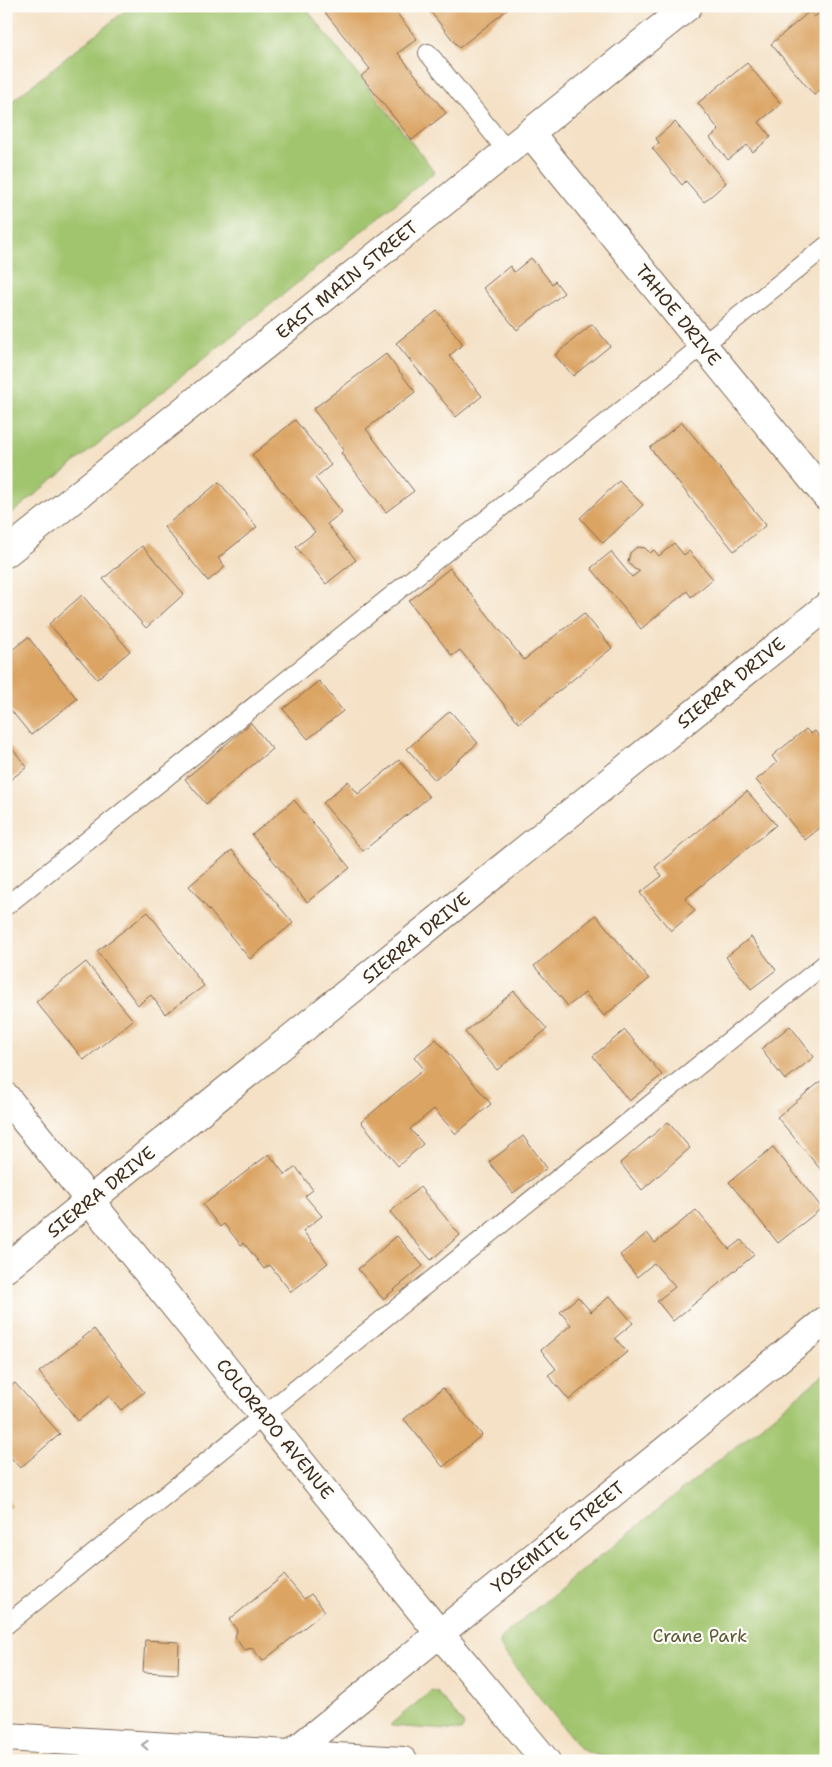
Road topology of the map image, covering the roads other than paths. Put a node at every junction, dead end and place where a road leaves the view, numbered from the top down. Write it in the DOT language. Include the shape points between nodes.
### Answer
graph roads {
  1 [pos="688,6"];
  2 [pos="428,53"];
  3 [pos="530,133"];
  4 [pos="508,151"];
  5 [pos="826,246"];
  6 [pos="703,345"];
  7 [pos="826,496"];
  8 [pos="6,553"];
  9 [pos="826,607"];
  10 [pos="6,906"];
  11 [pos="826,963"];
  12 [pos="6,1097"];
  13 [pos="90,1200"];
  14 [pos="6,1268"];
  15 [pos="826,1320"];
  16 [pos="264,1415"];
  17 [pos="6,1625"];
  18 [pos="439,1633"];
  19 [pos="6,1737"];
  20 [pos="290,1754"];
  21 [pos="403,1761"];
  22 [pos="546,1761"];
  1 -- 3 [label="street, EAST MAIN STREET"];
  2 -- 4 [label="lane"];
  3 -- 4 [label="street, EAST MAIN STREET"];
  3 -- 6 [label="street, TAHOE DRIVE"];
  4 -- 8 [label="street, EAST MAIN STREET"];
  5 -- 6 [label="lane"];
  6 -- 7 [label="street, TAHOE DRIVE"];
  6 -- 10 [label="lane"];
  9 -- 13 [label="street, SIERRA DRIVE"];
  11 -- 16 [label="lane"];
  12 -- 13 [label="street, COLORADO AVENUE"];
  13 -- 14 [label="street, SIERRA DRIVE"];
  13 -- 16 [label="street, COLORADO AVENUE"];
  15 -- 18 [label="street, YOSEMITE STREET"];
  16 -- 17 [label="lane"];
  16 -- 18 [label="street, COLORADO AVENUE"];
  18 -- 20 [label="street, YOSEMITE STREET"];
  18 -- 22 [label="street, COLORADO AVENUE"];
  20 -- 19 [label="street, one-way"];
  20 -- 21 [label="street"];
}
